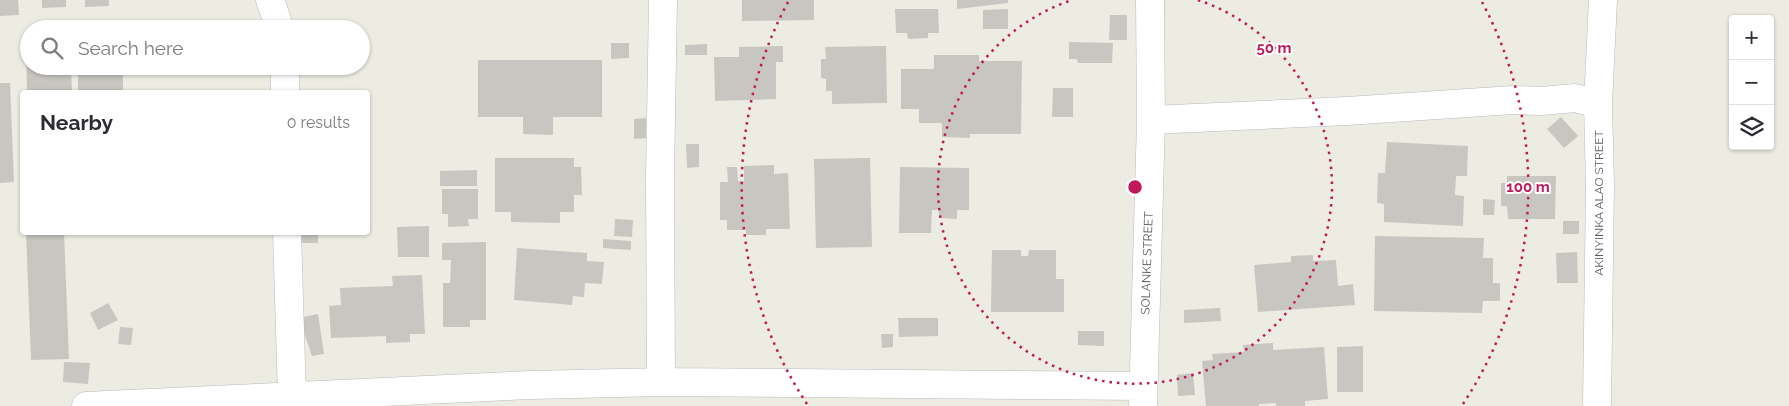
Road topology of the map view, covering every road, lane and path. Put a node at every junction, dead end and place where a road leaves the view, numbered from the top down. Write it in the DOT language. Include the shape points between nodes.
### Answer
graph roads {
  1 [pos="270,0"];
  2 [pos="663,0"];
  3 [pos="1150,0"];
  4 [pos="1603,0"];
  5 [pos="277,20"];
  6 [pos="285,75"];
  7 [pos="286,90"];
  8 [pos="1598,104"];
  9 [pos="1152,120"];
  10 [pos="287,235"];
  11 [pos="662,382"];
  12 [pos="1143,396"];
  13 [pos="292,397"];
  14 [pos="86,406"];
  15 [pos="1597,406"];
  1 -- 5 [label="street"];
  2 -- 11 [label="street" via="660,177"];
  3 -- 9 [label="street, SOLANKE STREET"];
  4 -- 8 [label="street, AKINYINKA ALAO STREET"];
  6 -- 7 [label="street"];
  8 -- 9 [label="street" via="1575,98 1513,100"];
  8 -- 15 [label="street, AKINYINKA ALAO STREET"];
  9 -- 12 [label="street, SOLANKE STREET"];
  10 -- 13 [label="street"];
  11 -- 12 [label="street"];
  11 -- 13 [label="street" via="531,384"];
  13 -- 14 [label="street"];
}
